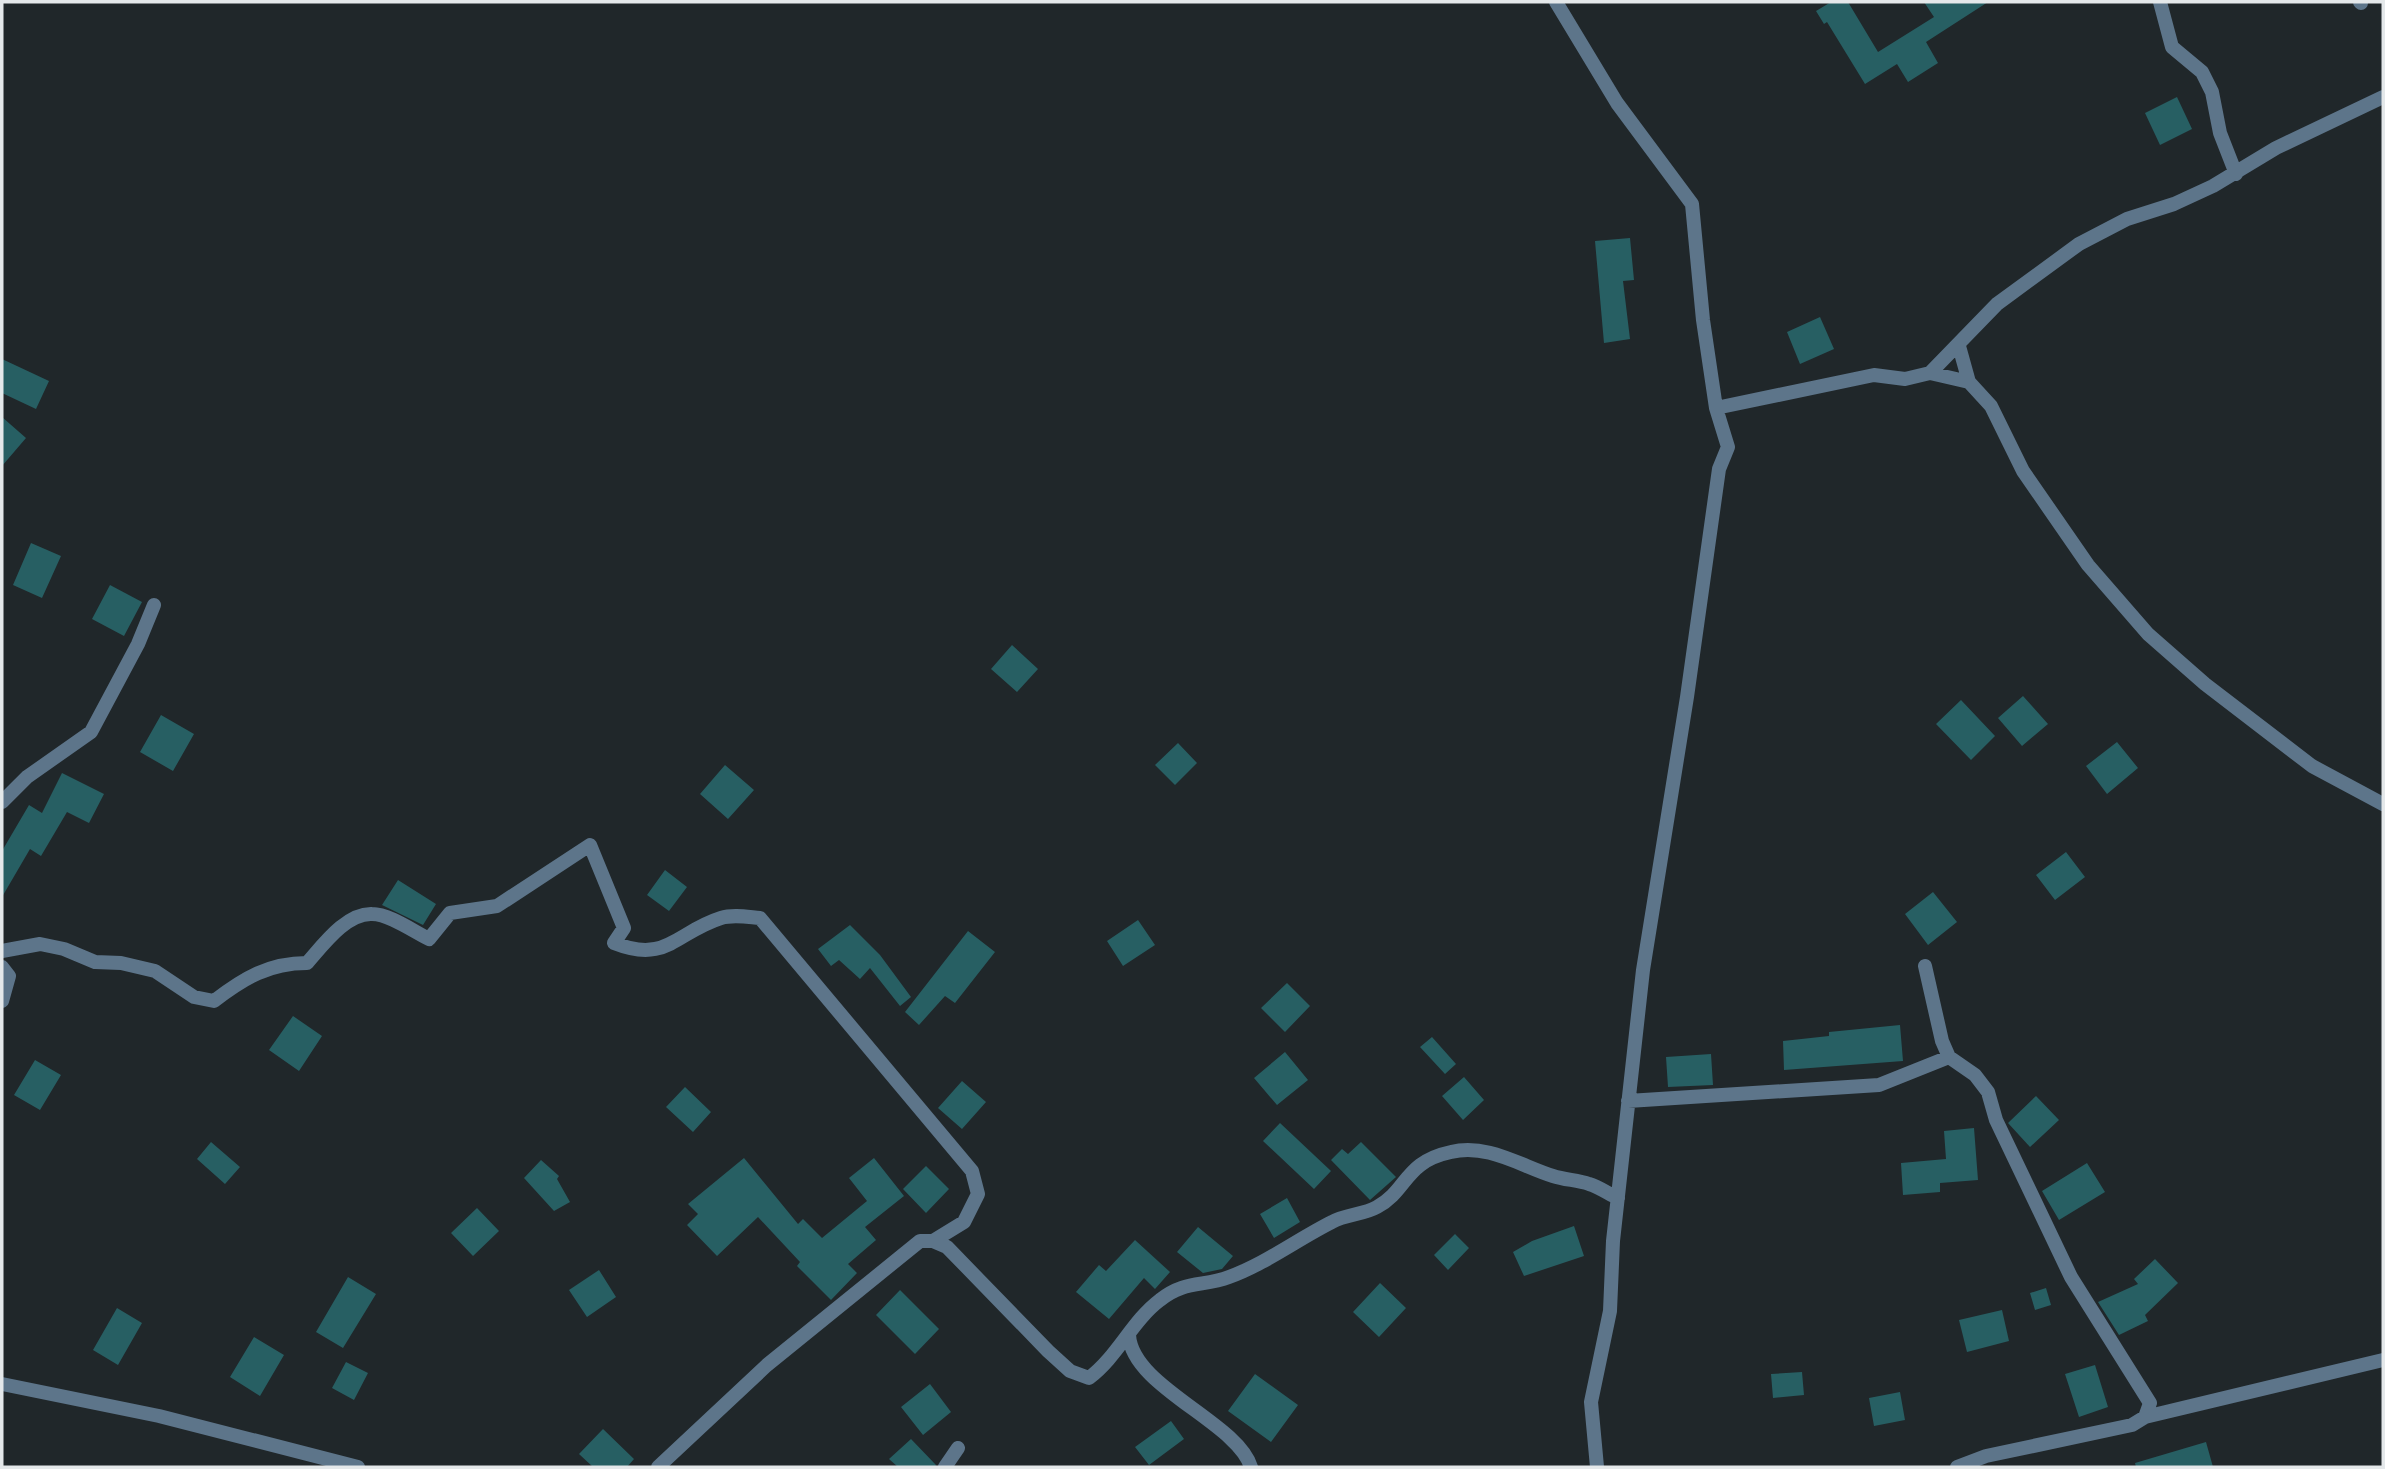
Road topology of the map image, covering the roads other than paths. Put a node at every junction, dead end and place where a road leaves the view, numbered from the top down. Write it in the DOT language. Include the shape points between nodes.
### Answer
graph roads {
  1 [pos="1556,2"];
  2 [pos="2160,2"];
  3 [pos="2383,97"];
  4 [pos="2236,174"];
  5 [pos="1959,346"];
  6 [pos="1930,373"];
  7 [pos="1969,382"];
  8 [pos="1716,408"];
  9 [pos="154,605"];
  10 [pos="2,802"];
  11 [pos="2383,804"];
  12 [pos="2,951"];
  13 [pos="1925,966"];
  14 [pos="2,967"];
  15 [pos="2,1001"];
  16 [pos="1949,1057"];
  17 [pos="1629,1101"];
  18 [pos="1618,1198"];
  19 [pos="933,1241"];
  20 [pos="1129,1335"];
  21 [pos="2383,1360"];
  22 [pos="2,1384"];
  23 [pos="2146,1417"];
  24 [pos="958,1448"];
  25 [pos="358,1467"];
  26 [pos="658,1467"];
  27 [pos="945,1467"];
  28 [pos="1251,1467"];
  29 [pos="1597,1467"];
  30 [pos="1957,1467"];
  1 -- 8 [label="street" via="1617,103 1692,204"];
  2 -- 4 [label="street" via="2172,47 2202,72 2212,92 2220,133"];
  3 -- 4 [label="street" via="2276,148"];
  4 -- 5 [label="street" via="2079,244 1997,304"];
  5 -- 6 [label="street"];
  5 -- 7 [label="street"];
  6 -- 7 [label="street"];
  6 -- 8 [label="street" via="1905,379 1874,375 1827,382 1797,393"];
  7 -- 11 [label="street" via="1992,406 2022,471 2081,555 2148,634 2312,766"];
  8 -- 17 [label="street" via="1728,447 1719,469 1643,970"];
  9 -- 10 [label="street" via="92,732 27,777"];
  12 -- 19 [label="street" via="40,944 64,949 95,962 155,971 194,997 214,1001 244,978 282,963 307,963 357,916 375,913 429,939 450,913 497,906 590,845 624,928 614,943 645,952 722,917 760,918 972,1171 978,1194 964,1222"];
  13 -- 16 [label="street"];
  14 -- 15 [label="street" via="9,976"];
  16 -- 17 [label="street" via="1878,1085"];
  16 -- 23 [label="street" via="1975,1075 1988,1092 1996,1120 2071,1277 2150,1403"];
  17 -- 18 [label="street"];
  18 -- 20 [label="street" via="1590,1184 1554,1177 1502,1156 1452,1151 1411,1170 1376,1208 1331,1222 1231,1277 1191,1283 1163,1297 1142,1315"];
  18 -- 29 [label="street" via="1610,1311 1591,1402"];
  19 -- 20 [label="street" via="947,1247 1048,1351 1080,1377 1089,1378 1101,1369"];
  19 -- 26 [label="street" via="920,1241 905,1249 767,1365"];
  20 -- 28 [label="street" via="1130,1350 1155,1378 1240,1448"];
  21 -- 23 [label="street"];
  22 -- 25 [label="street" via="159,1416"];
  23 -- 30 [label="street" via="2132,1425 1986,1456"];
  24 -- 27 [label="street"];
}
